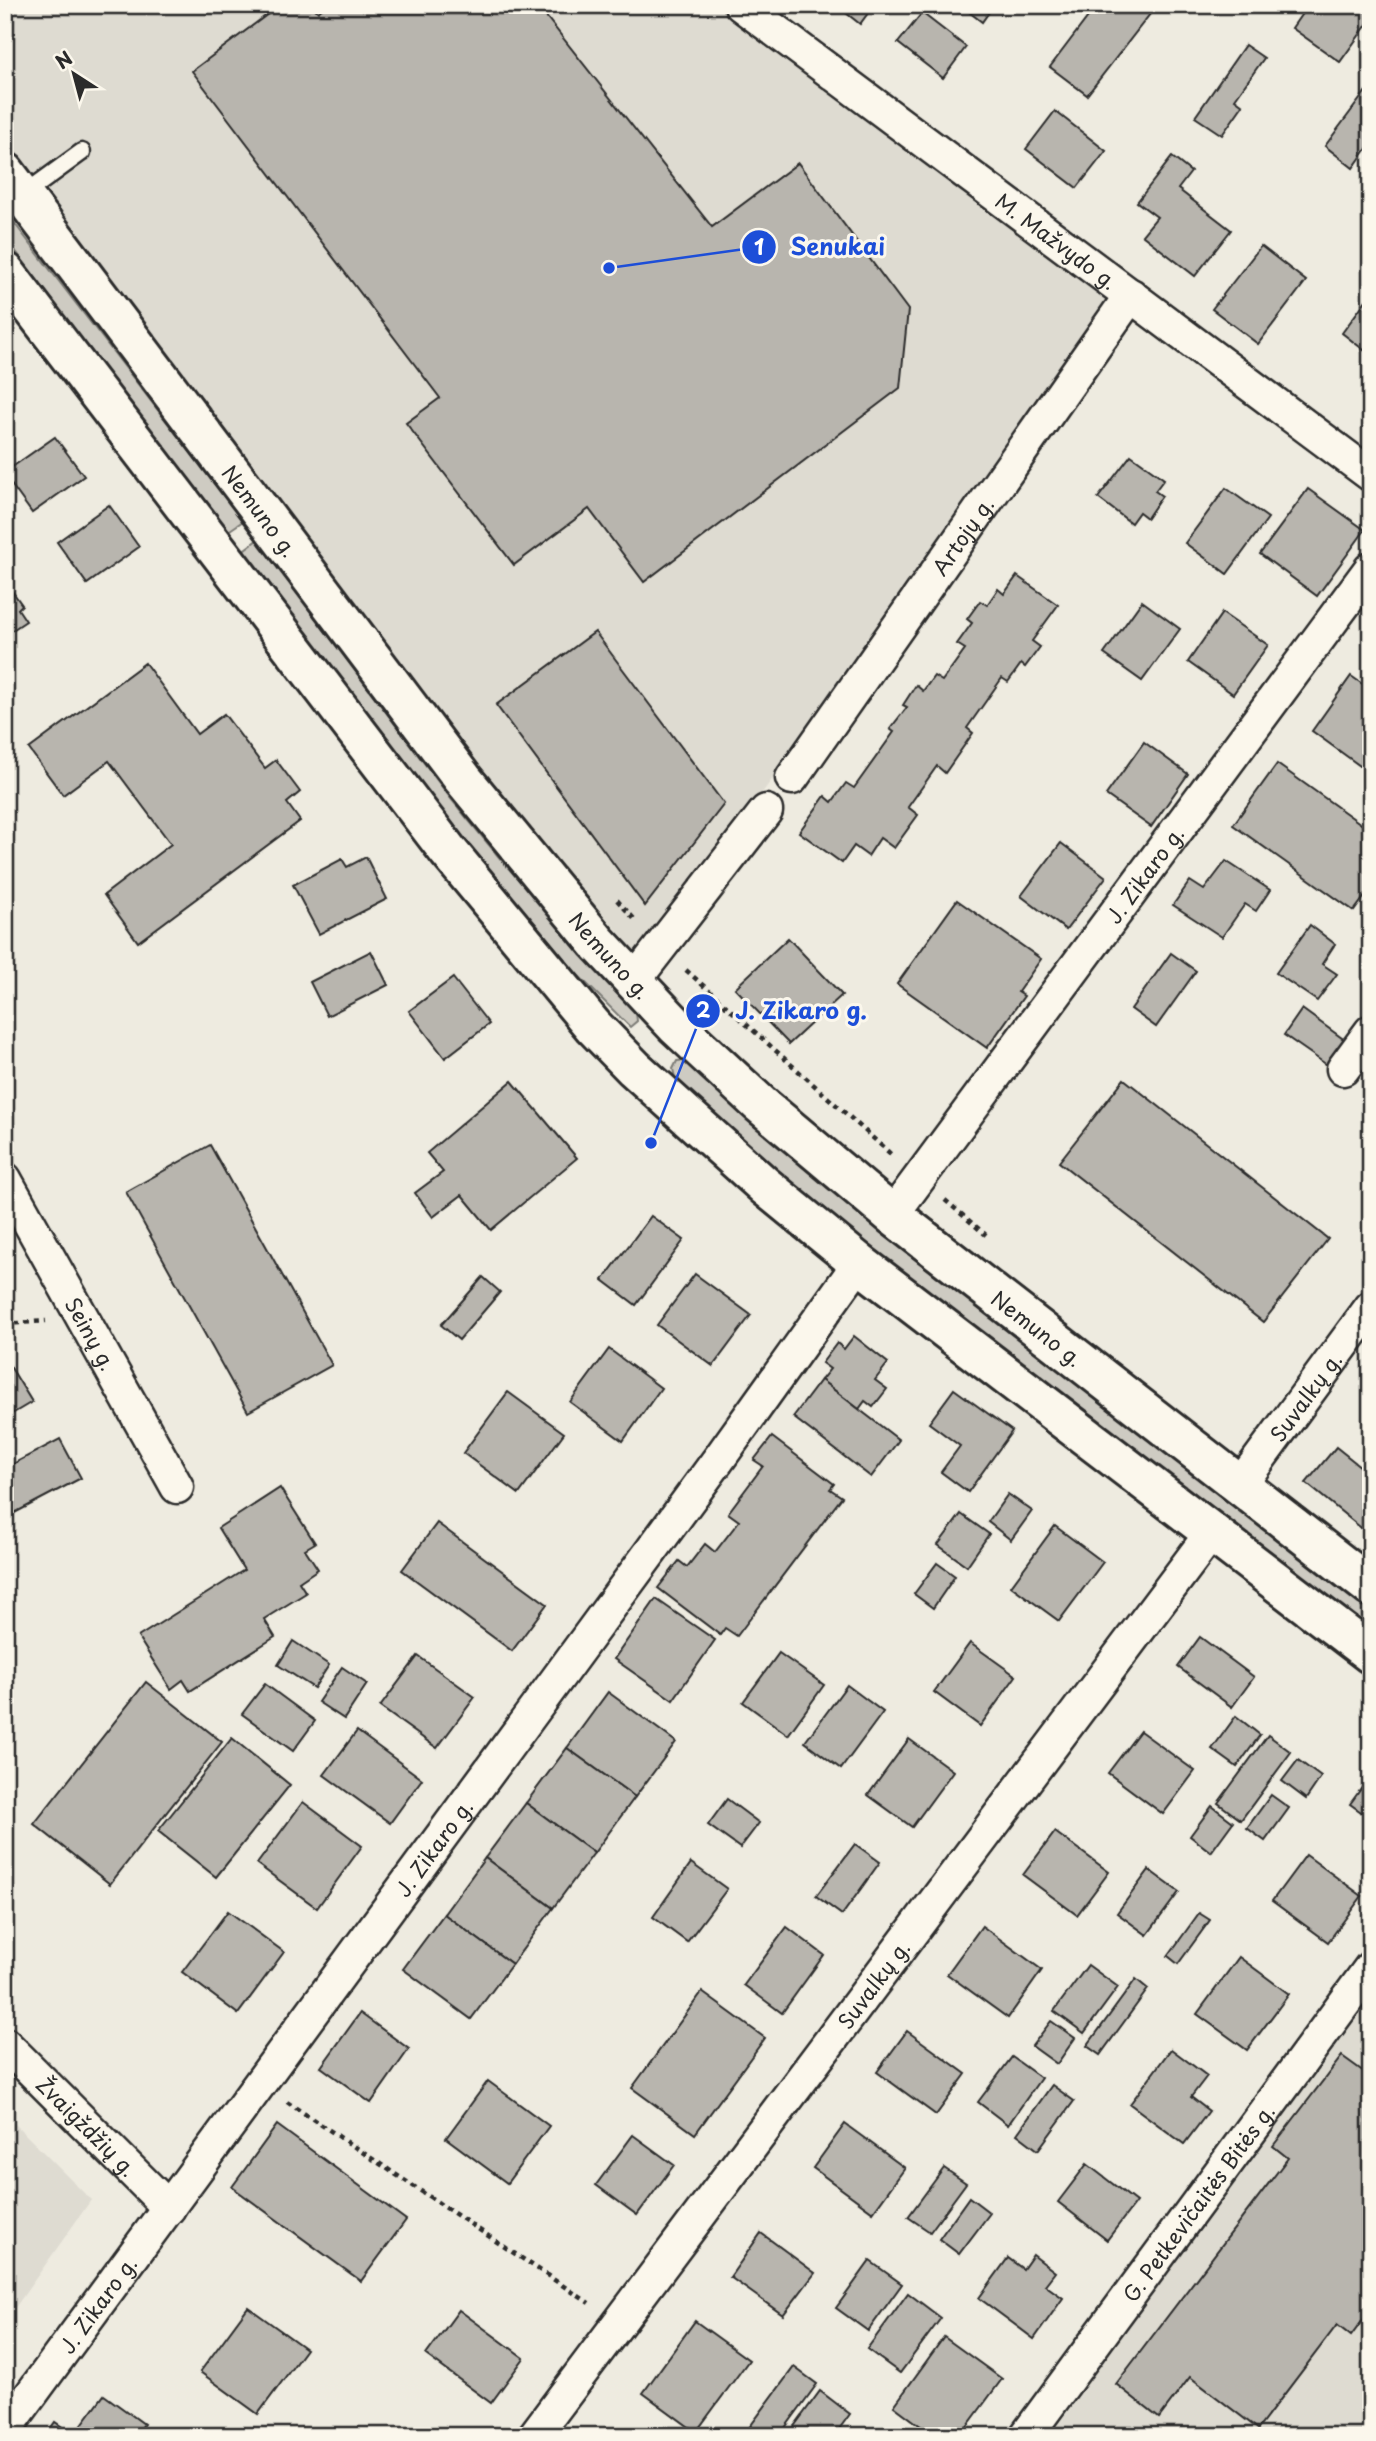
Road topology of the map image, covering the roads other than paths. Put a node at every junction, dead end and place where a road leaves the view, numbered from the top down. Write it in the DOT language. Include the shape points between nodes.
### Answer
graph roads {
  1 [pos="741,5"];
  2 [pos="82,152"];
  3 [pos="14,183"];
  4 [pos="5,272"];
  5 [pos="1131,295"];
  6 [pos="1371,475"];
  7 [pos="1371,568"];
  8 [pos="792,778"];
  9 [pos="766,811"];
  10 [pos="634,981"];
  11 [pos="676,1026"];
  12 [pos="1371,1031"];
  13 [pos="634,1068"];
  14 [pos="1343,1069"];
  15 [pos="5,1179"];
  16 [pos="892,1215"];
  17 [pos="859,1263"];
  18 [pos="1371,1307"];
  19 [pos="1240,1485"];
  20 [pos="177,1487"];
  21 [pos="1212,1532"];
  22 [pos="1371,1587"];
  23 [pos="1371,1654"];
  24 [pos="1371,1967"];
  25 [pos="5,2044"];
  26 [pos="169,2208"];
  27 [pos="5,2430"];
  28 [pos="534,2436"];
  29 [pos="1026,2436"];
  1 -- 5 [label="street, M. Mažvydo g."];
  2 -- 3 [label="lane"];
  3 -- 10 [label="main road, Nemuno g." via="463,779"];
  4 -- 13 [label="main road" via="448,851 593,1026"];
  5 -- 6 [label="street, M. Mažvydo g."];
  5 -- 8 [label="street, Artojų g."];
  7 -- 16 [label="street, J. Zikaro g."];
  9 -- 10 [label="street"];
  10 -- 11 [label="main road, Nemuno g."];
  11 -- 13 [label="main road"];
  11 -- 16 [label="main road, Nemuno g."];
  12 -- 14 [label="street"];
  13 -- 17 [label="main road"];
  15 -- 20 [label="street, Seinų g."];
  16 -- 19 [label="main road, Nemuno g."];
  17 -- 21 [label="main road"];
  17 -- 26 [label="street, J. Zikaro g."];
  18 -- 19 [label="street, Suvalkų g."];
  19 -- 22 [label="main road, Nemuno g."];
  21 -- 23 [label="main road"];
  21 -- 28 [label="street, Suvalkų g."];
  24 -- 29 [label="street, G. Petkevičaitės Bitės g."];
  25 -- 26 [label="street, Žvaigždžių g."];
  26 -- 27 [label="street, J. Zikaro g."];
}
